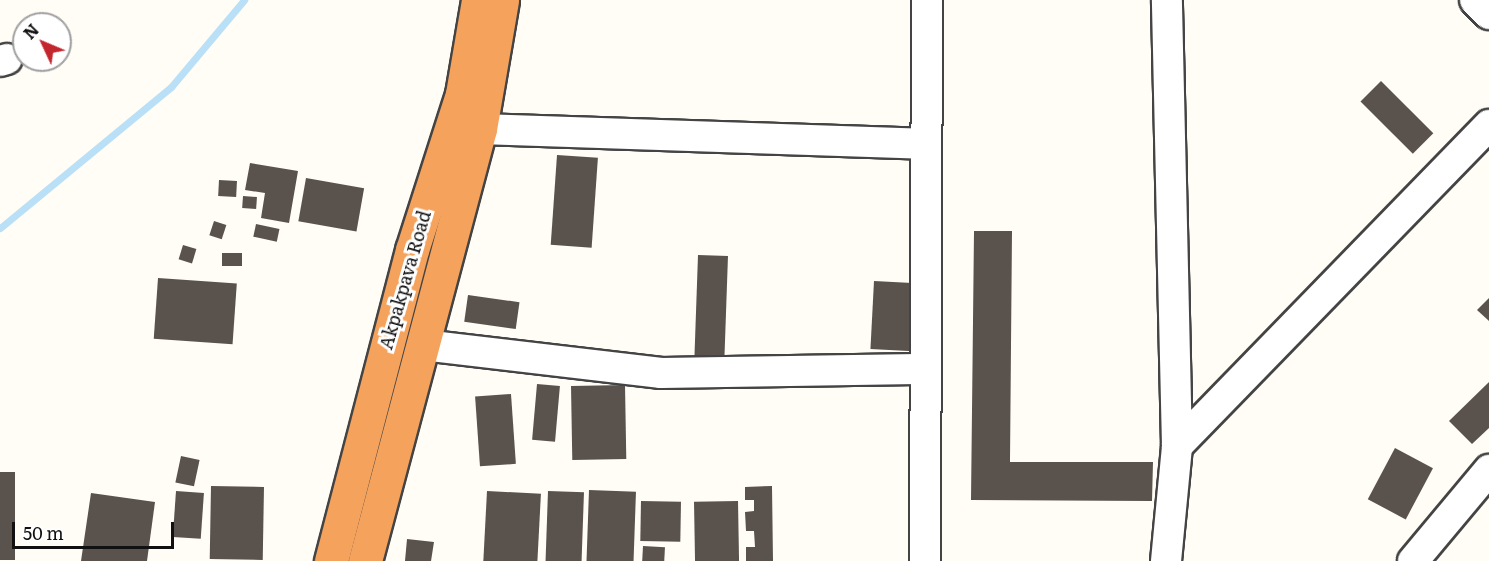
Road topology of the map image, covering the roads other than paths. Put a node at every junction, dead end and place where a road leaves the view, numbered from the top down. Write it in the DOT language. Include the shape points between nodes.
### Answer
graph roads {
  1 [pos="478,0"];
  2 [pos="502,0"];
  3 [pos="927,0"];
  4 [pos="1167,0"];
  5 [pos="1475,0"];
  6 [pos="1489,14"];
  7 [pos="1489,125"];
  8 [pos="480,129"];
  9 [pos="923,144"];
  10 [pos="423,345"];
  11 [pos="925,369"];
  12 [pos="1177,446"];
  13 [pos="1489,470"];
  14 [pos="331,561"];
  15 [pos="365,561"];
  16 [pos="926,561"];
  17 [pos="1166,561"];
  18 [pos="1413,561"];
  1 -- 14 [label="highway, Akpakpava Road" via="462,94 412,250"];
  2 -- 8 [label="highway, Akpakpava Road"];
  3 -- 9 [label="street"];
  4 -- 12 [label="street"];
  5 -- 6 [label="street"];
  7 -- 12 [label="street"];
  8 -- 9 [label="street"];
  8 -- 10 [label="highway, Akpakpava Road"];
  9 -- 11 [label="street"];
  10 -- 11 [label="street" via="661,373"];
  10 -- 15 [label="highway, Akpakpava Road"];
  11 -- 16 [label="street"];
  12 -- 17 [label="street"];
  13 -- 18 [label="street"];
}
